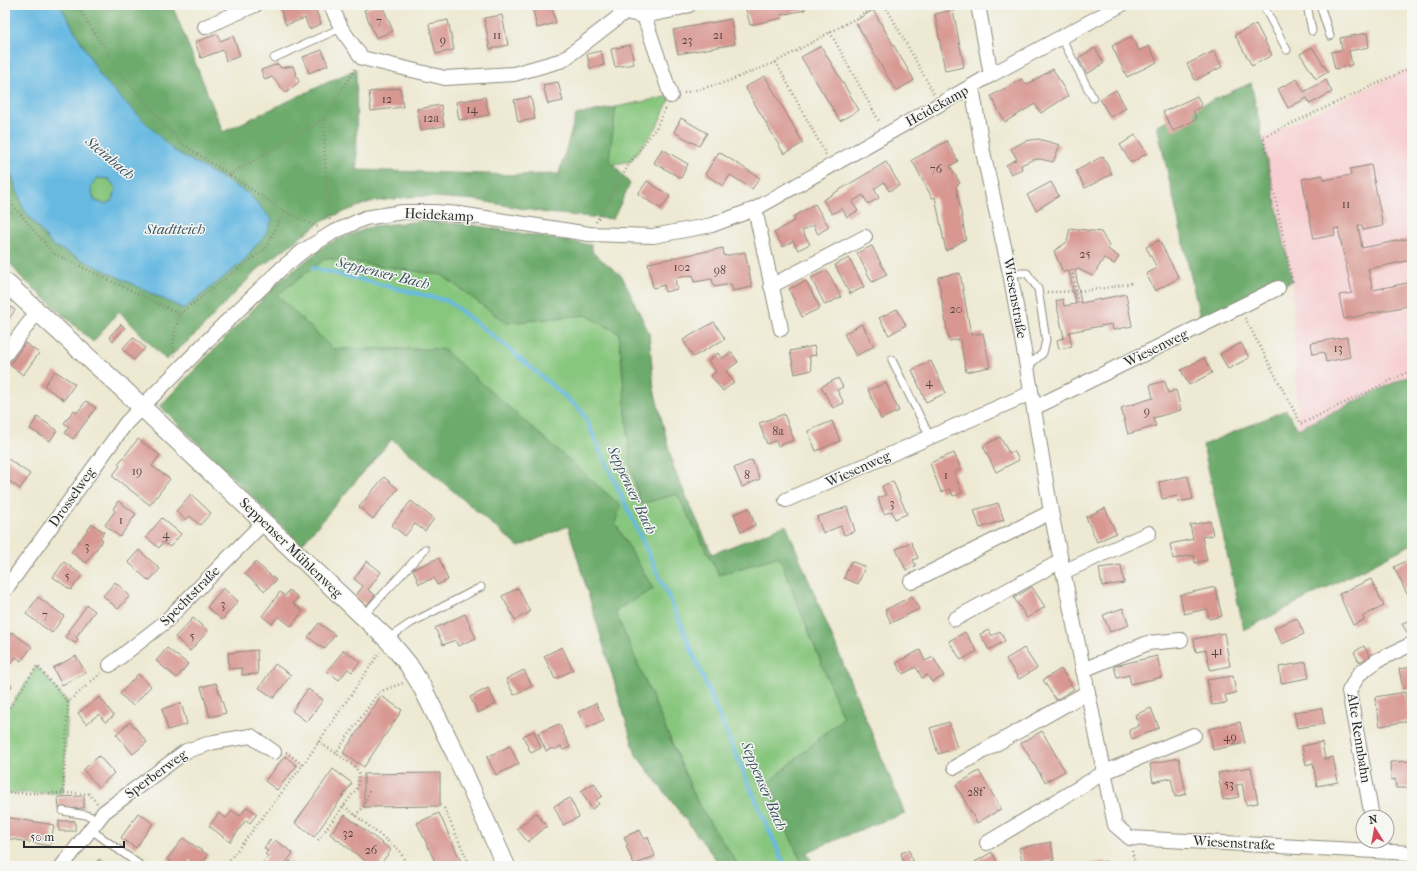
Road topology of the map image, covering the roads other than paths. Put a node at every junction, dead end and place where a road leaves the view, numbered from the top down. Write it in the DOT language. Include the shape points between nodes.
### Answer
graph roads {
  1 [pos="255,5"];
  2 [pos="331,5"];
  3 [pos="689,5"];
  4 [pos="978,5"];
  5 [pos="1121,5"];
  6 [pos="1263,5"];
  7 [pos="1307,5"];
  8 [pos="1320,5"];
  9 [pos="642,10"];
  10 [pos="205,27"];
  11 [pos="341,28"];
  12 [pos="1312,31"];
  13 [pos="1330,36"];
  14 [pos="1061,37"];
  15 [pos="1287,50"];
  16 [pos="274,58"];
  17 [pos="991,75"];
  18 [pos="972,87"];
  19 [pos="672,96"];
  20 [pos="1093,98"];
  21 [pos="755,209"];
  22 [pos="865,237"];
  23 [pos="1010,273"];
  24 [pos="5,282"];
  25 [pos="771,286"];
  26 [pos="1278,288"];
  27 [pos="37,312"];
  28 [pos="781,329"];
  29 [pos="5,355"];
  30 [pos="892,360"];
  31 [pos="1027,367"];
  32 [pos="1031,393"];
  33 [pos="142,406"];
  34 [pos="1034,408"];
  35 [pos="930,437"];
  36 [pos="786,500"];
  37 [pos="1051,512"];
  38 [pos="264,522"];
  39 [pos="1149,533"];
  40 [pos="425,549"];
  41 [pos="1062,567"];
  42 [pos="911,582"];
  43 [pos="481,587"];
  44 [pos="5,590"];
  45 [pos="362,616"];
  46 [pos="955,620"];
  47 [pos="388,640"];
  48 [pos="1181,640"];
  49 [pos="1412,644"];
  50 [pos="110,665"];
  51 [pos="1083,670"];
  52 [pos="1088,692"];
  53 [pos="1194,735"];
  54 [pos="274,752"];
  55 [pos="955,767"];
  56 [pos="1104,772"];
  57 [pos="1371,809"];
  58 [pos="63,811"];
  59 [pos="97,820"];
  60 [pos="987,843"];
  61 [pos="1355,845"];
  62 [pos="1393,849"];
  63 [pos="1412,853"];
  64 [pos="62,866"];
  65 [pos="141,866"];
  66 [pos="506,866"];
  1 -- 10 [label="street"];
  2 -- 11 [label="street"];
  3 -- 9 [label="street" via="669,12"];
  4 -- 17 [label="street"];
  5 -- 14 [label="street, Heidekamp"];
  6 -- 15 [label="lane"];
  7 -- 12 [label="lane"];
  8 -- 13 [label="lane"];
  9 -- 11 [label="street" via="625,12 563,60 514,74 445,78 362,58"];
  9 -- 19 [label="street"];
  11 -- 16 [label="lane"];
  14 -- 17 [label="street, Heidekamp"];
  14 -- 20 [label="lane"];
  17 -- 18 [label="street, Heidekamp"];
  18 -- 21 [label="street, Heidekamp"];
  18 -- 23 [label="street, Wiesenstraße" via="983,152"];
  21 -- 25 [label="street"];
  21 -- 33 [label="street, Heidekamp" via="712,225 653,236 589,234 434,212 403,212 330,226 282,268"];
  22 -- 25 [label="street"];
  23 -- 31 [label="street, Wiesenstraße"];
  23 -- 31 [label="lane" via="1026,273 1038,289 1046,340 1043,353"];
  24 -- 27 [label="street, Seppenser Mühlenweg"];
  25 -- 28 [label="street"];
  26 -- 34 [label="street, Wiesenweg"];
  27 -- 29 [label="street"];
  27 -- 33 [label="street, Seppenser Mühlenweg"];
  30 -- 35 [label="lane"];
  31 -- 32 [label="street, Wiesenstraße"];
  32 -- 34 [label="street, Wiesenstraße"];
  32 -- 35 [label="street, Wiesenweg"];
  33 -- 38 [label="street, Seppenser Mühlenweg"];
  33 -- 44 [label="street, Drosselweg" via="120,429"];
  34 -- 37 [label="street, Wiesenstraße"];
  35 -- 36 [label="street, Wiesenweg"];
  37 -- 41 [label="street, Wiesenstraße"];
  37 -- 42 [label="street"];
  38 -- 45 [label="street, Seppenser Mühlenweg"];
  38 -- 50 [label="street, Spechtstraße" via="165,622"];
  39 -- 41 [label="street"];
  40 -- 45 [label="lane"];
  41 -- 46 [label="street"];
  41 -- 51 [label="street, Wiesenstraße"];
  43 -- 47 [label="lane" via="411,622"];
  45 -- 47 [label="street, Seppenser Mühlenweg"];
  47 -- 66 [label="street, Seppenser Mühlenweg" via="417,678 456,755"];
  48 -- 51 [label="street" via="1148,643"];
  49 -- 57 [label="street, Alte Rennbahn" via="1378,660 1359,674 1349,691"];
  51 -- 52 [label="street, Wiesenstraße"];
  52 -- 55 [label="street"];
  52 -- 56 [label="street, Wiesenstraße"];
  53 -- 56 [label="street"];
  54 -- 59 [label="street, Sperberweg" via="251,736 214,742 186,751"];
  56 -- 60 [label="street"];
  56 -- 61 [label="street, Wiesenstraße" via="1116,825 1130,838"];
  58 -- 59 [label="lane" via="86,815"];
  59 -- 64 [label="street, Sperberweg"];
  59 -- 65 [label="lane"];
  62 -- 63 [label="street, Wiesenstraße"];
}
